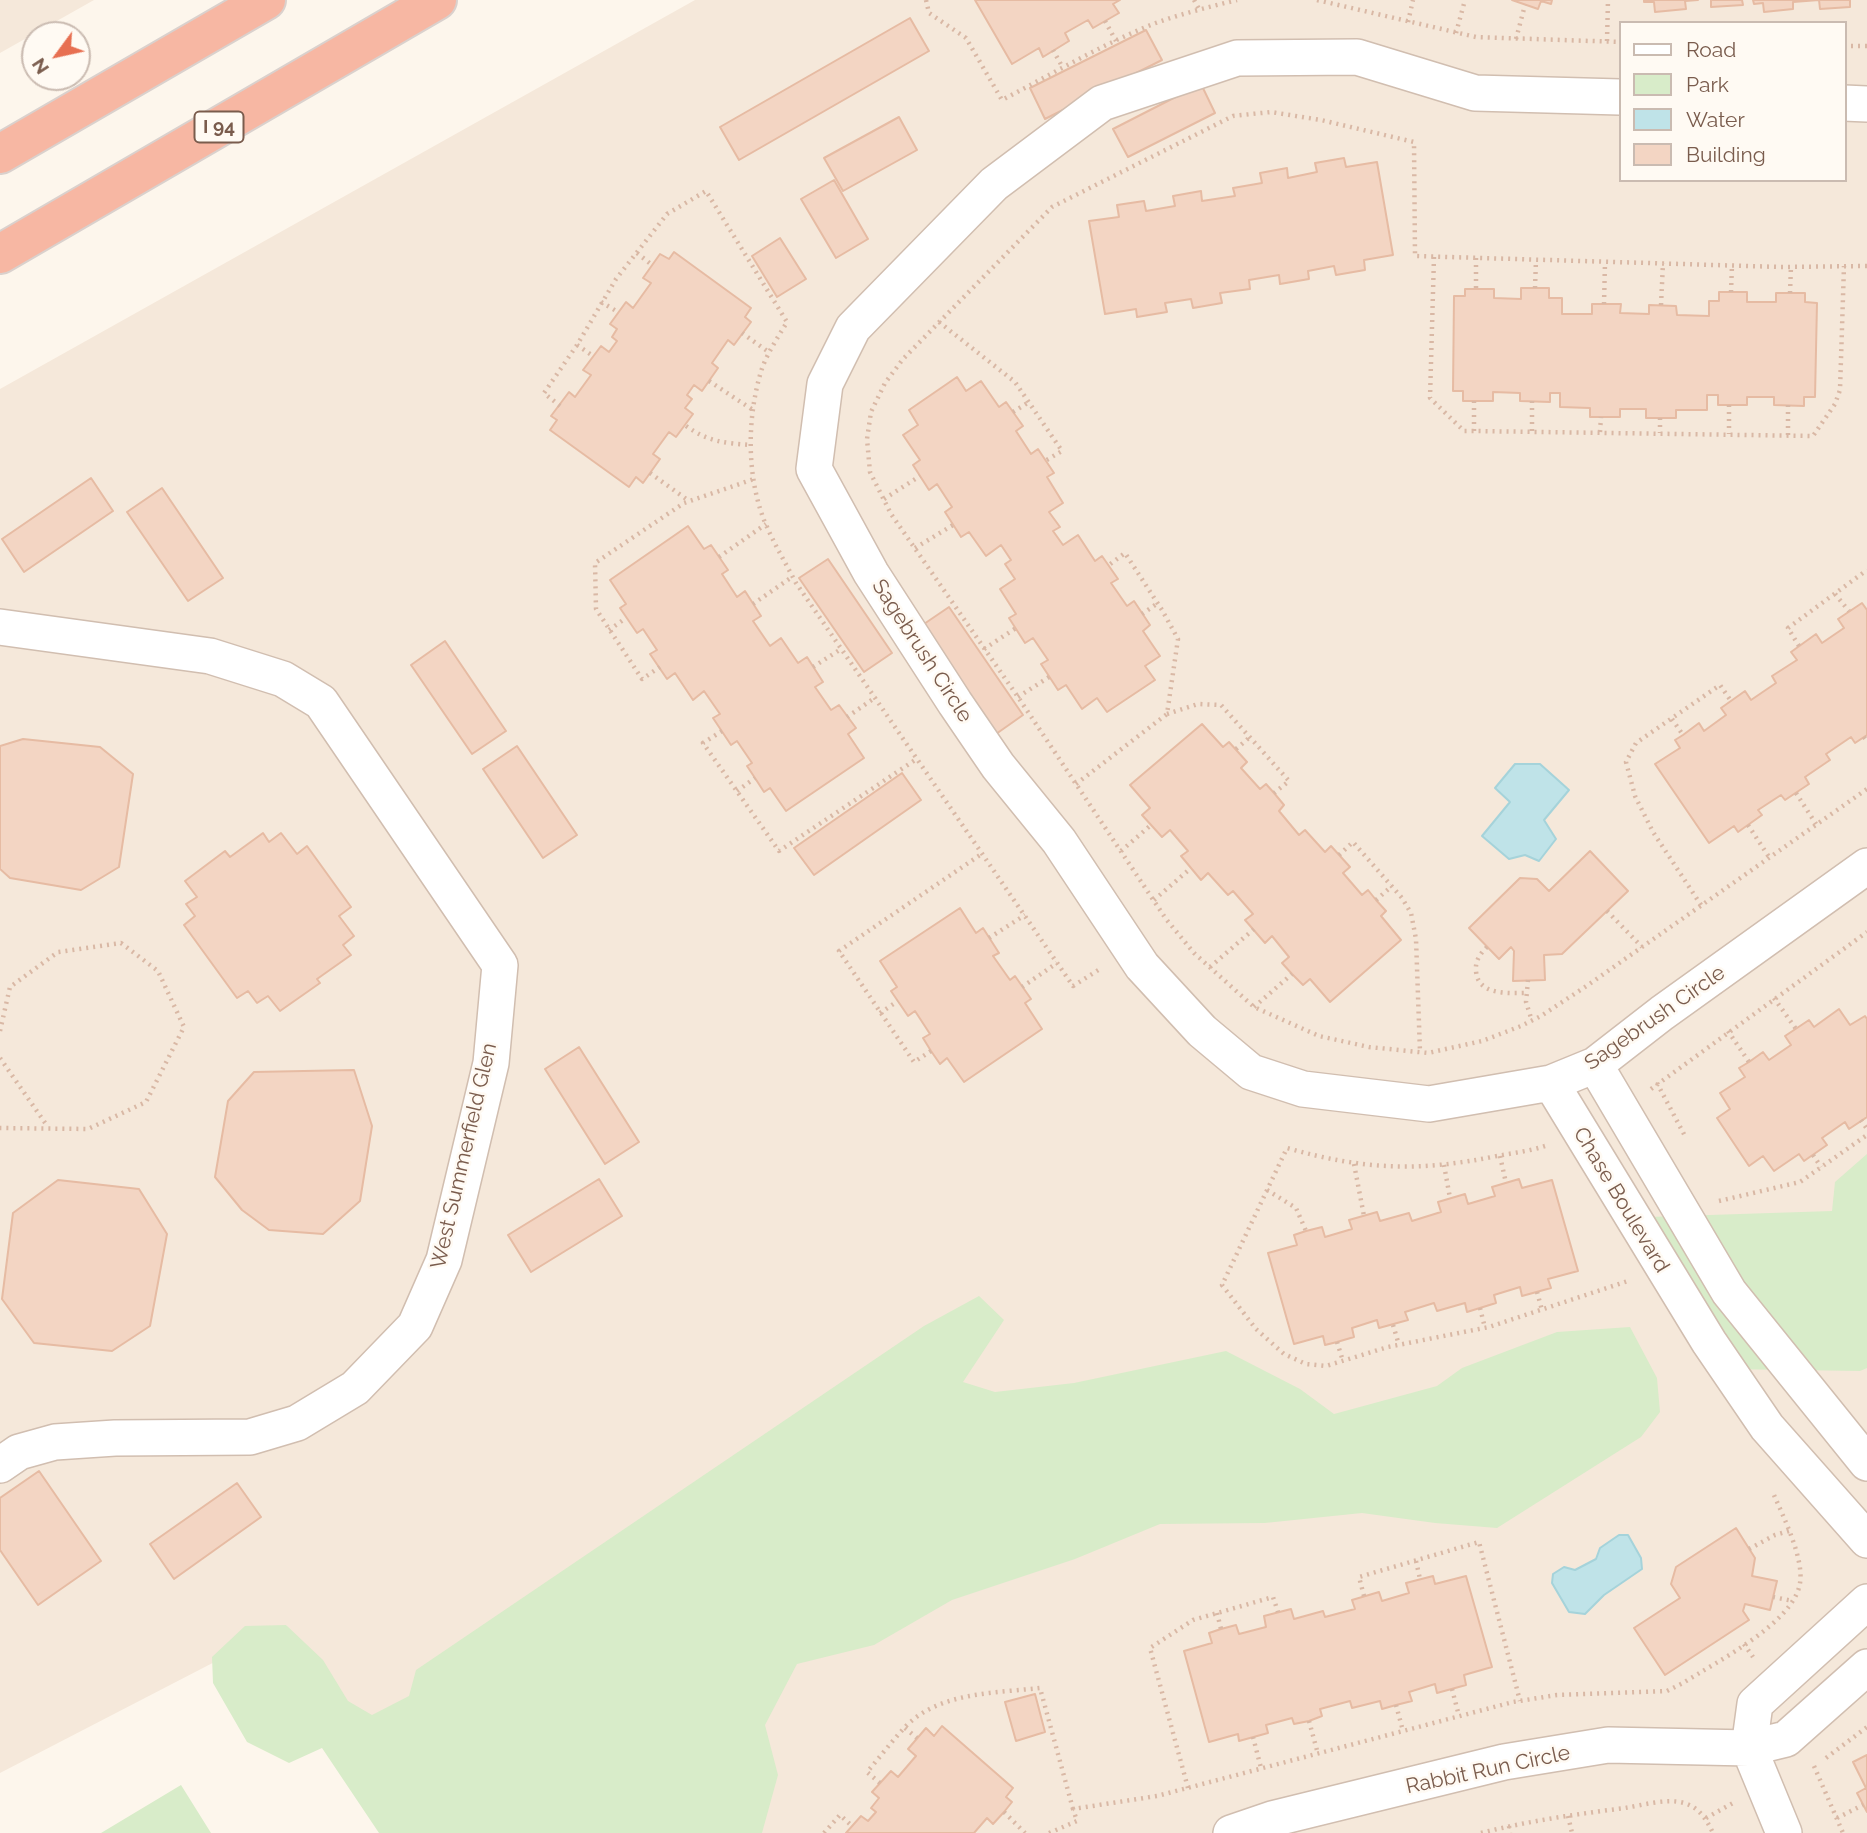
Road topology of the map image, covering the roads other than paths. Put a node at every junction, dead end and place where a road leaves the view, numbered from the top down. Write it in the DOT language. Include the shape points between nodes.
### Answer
graph roads {
  1 [pos="266,0"];
  2 [pos="437,0"];
  3 [pos="1618,97"];
  4 [pos="1846,103"];
  5 [pos="1867,104"];
  6 [pos="0,154"];
  7 [pos="0,254"];
  8 [pos="0,627"];
  9 [pos="1867,866"];
  10 [pos="1595,1065"];
  11 [pos="1550,1083"];
  12 [pos="1730,1292"];
  13 [pos="1692,1316"];
  14 [pos="1867,1463"];
  15 [pos="0,1465"];
  16 [pos="1867,1540"];
  17 [pos="1867,1602"];
  18 [pos="1867,1667"];
  19 [pos="1749,1748"];
  20 [pos="1231,1833"];
  21 [pos="1784,1833"];
  1 -- 6 [label="highway"];
  2 -- 7 [label="highway, I 94"];
  3 -- 11 [label="street, Sagebrush Circle" via="1475,93 1357,57 1237,58 1102,103 994,184 853,328 825,384 814,470 871,573 998,766 1059,842 1142,966 1202,1031 1251,1072 1303,1089 1429,1104"];
  4 -- 5 [label="street"];
  8 -- 15 [label="street, West Summerfield Glen" via="210,656 284,679 321,702 500,965 491,1063 444,1260 415,1326 355,1388 297,1423 250,1437 55,1442 19,1452"];
  9 -- 10 [label="street, Sagebrush Circle"];
  10 -- 11 [label="street, Sagebrush Circle"];
  10 -- 12 [label="street"];
  11 -- 13 [label="street, Chase Boulevard"];
  12 -- 13 [label="street"];
  12 -- 14 [label="street"];
  13 -- 16 [label="street, Chase Boulevard" via="1767,1427"];
  17 -- 19 [label="street" via="1755,1704"];
  18 -- 19 [label="street, Rabbit Run Circle" via="1786,1739"];
  19 -- 20 [label="street, Rabbit Run Circle" via="1608,1745 1504,1762"];
  19 -- 21 [label="street"];
}
